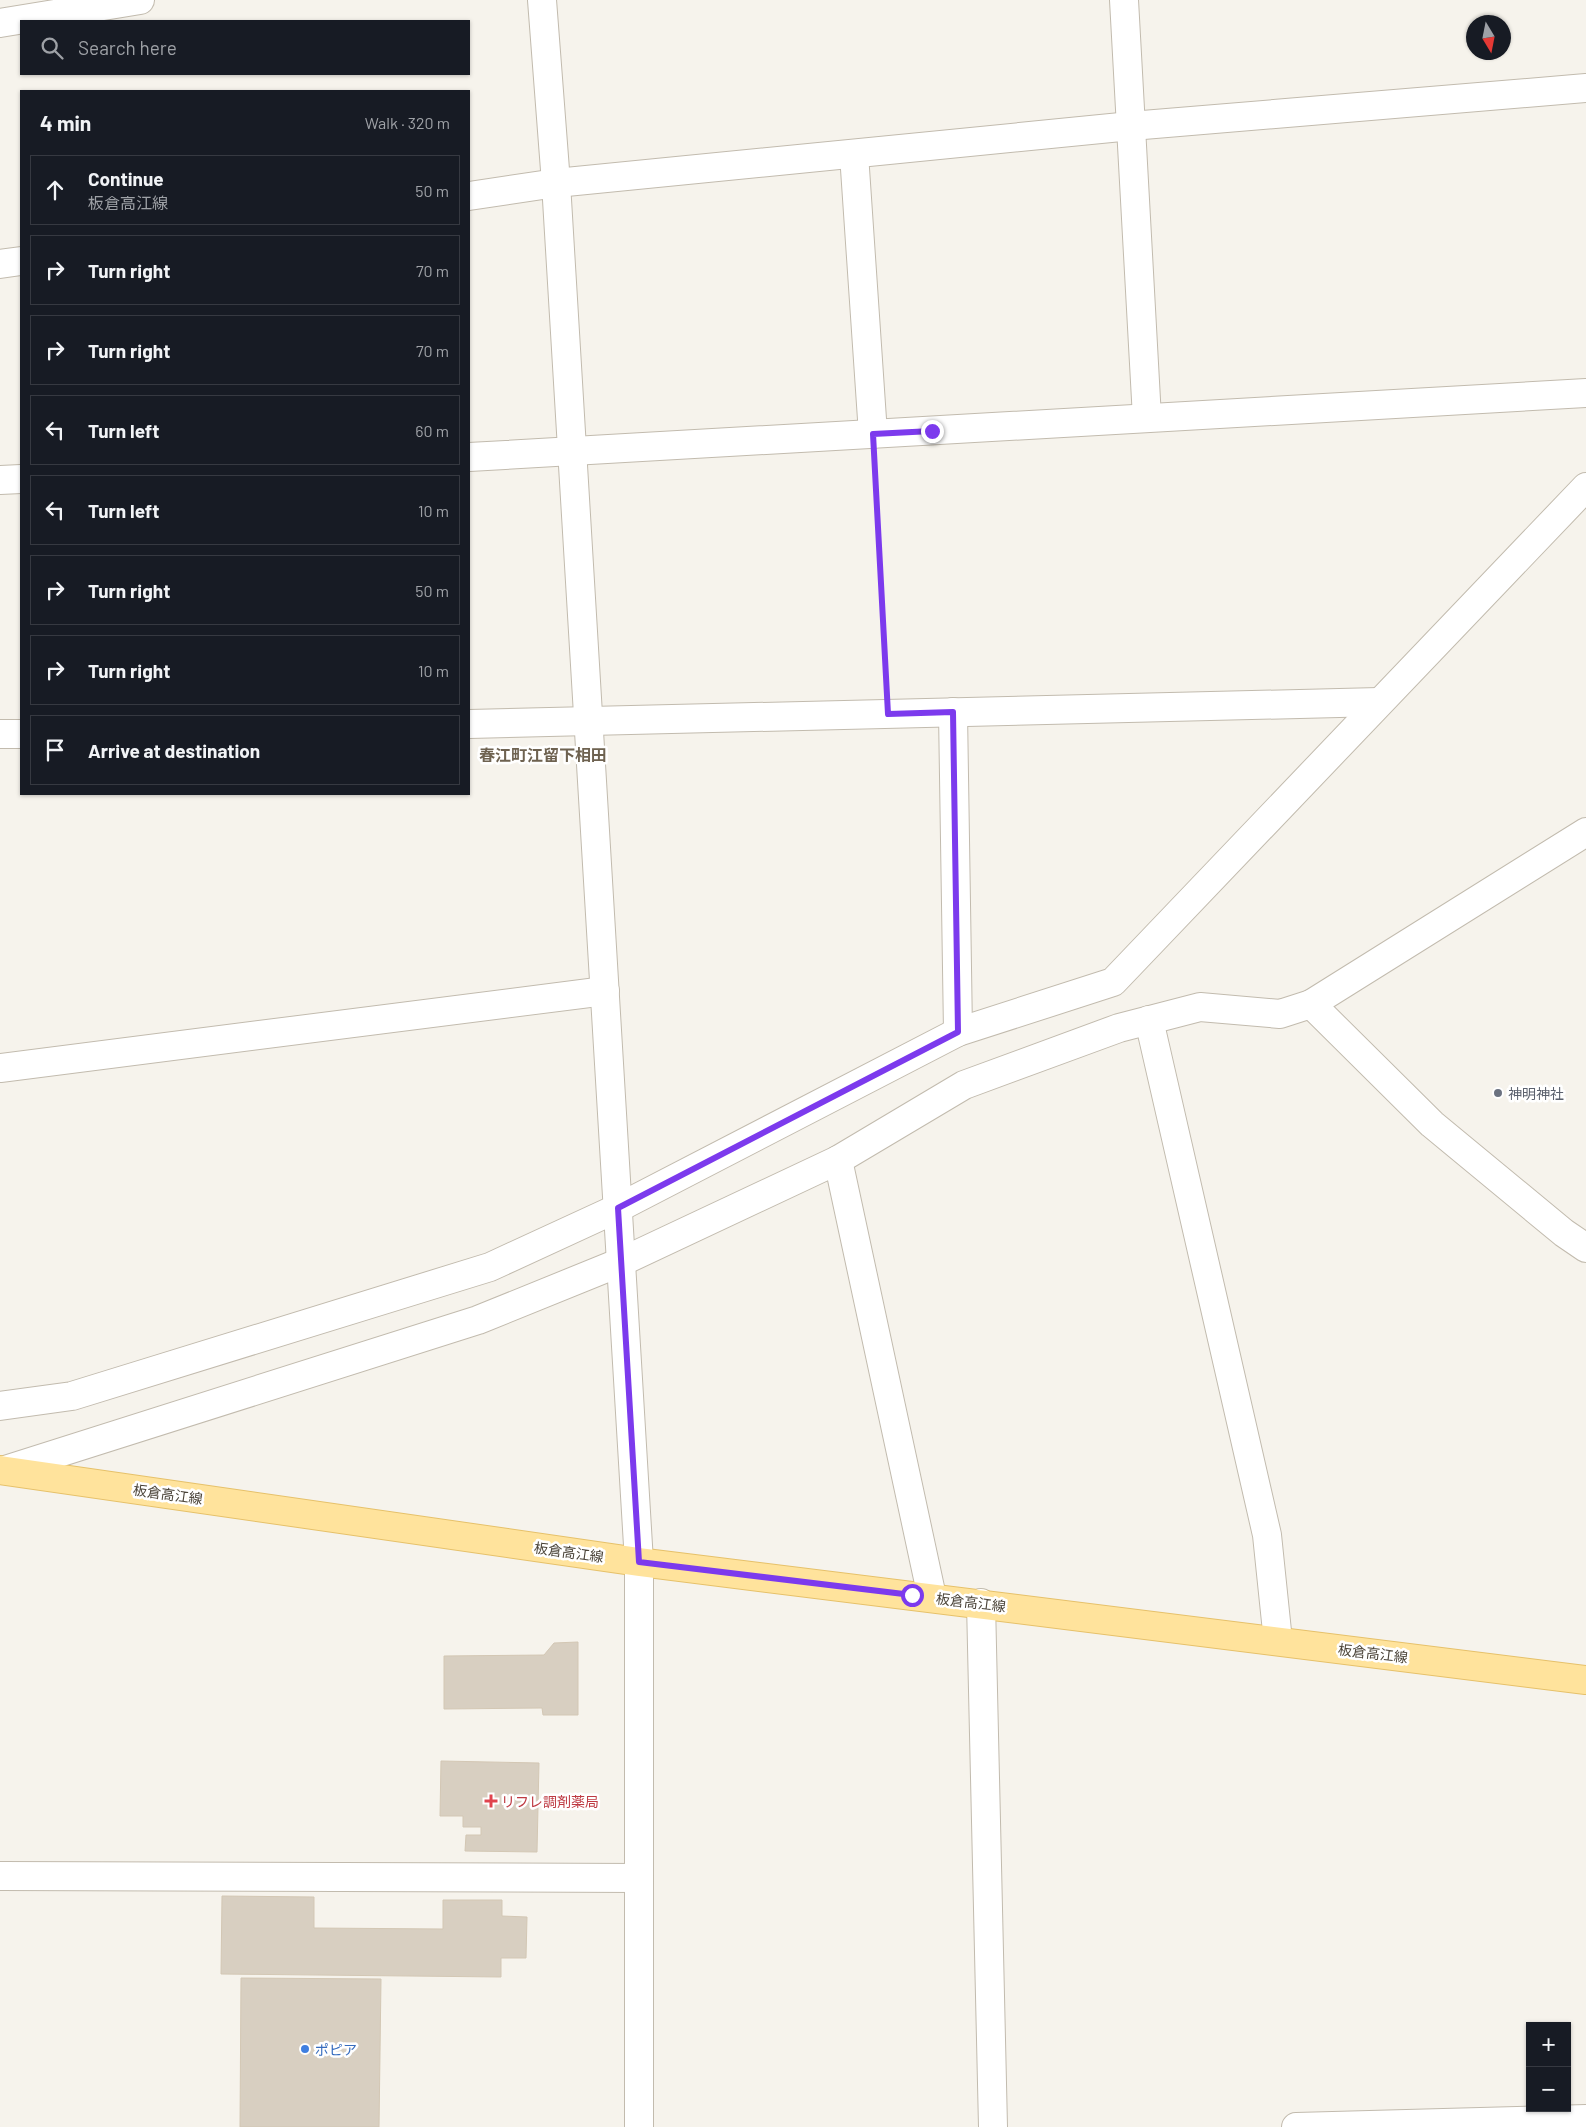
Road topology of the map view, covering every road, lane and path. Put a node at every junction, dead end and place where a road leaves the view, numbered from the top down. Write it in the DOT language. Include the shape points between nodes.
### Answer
graph roads {
  1 [pos="140,0"];
  2 [pos="542,0"];
  3 [pos="1124,0"];
  4 [pos="0,23"];
  5 [pos="1586,88"];
  6 [pos="1130,126"];
  7 [pos="854,154"];
  8 [pos="556,183"];
  9 [pos="470,196"];
  10 [pos="20,261"];
  11 [pos="0,264"];
  12 [pos="1586,393"];
  13 [pos="1147,418"];
  14 [pos="873,434"];
  15 [pos="573,452"];
  16 [pos="470,457"];
  17 [pos="20,479"];
  18 [pos="0,480"];
  19 [pos="1586,487"];
  20 [pos="1379,702"];
  21 [pos="953,712"];
  22 [pos="888,714"];
  23 [pos="589,721"];
  24 [pos="470,724"];
  25 [pos="0,734"];
  26 [pos="20,734"];
  27 [pos="1586,832"];
  28 [pos="606,991"];
  29 [pos="1311,1004"];
  30 [pos="1150,1020"];
  31 [pos="958,1032"];
  32 [pos="0,1068"];
  33 [pos="838,1160"];
  34 [pos="618,1208"];
  35 [pos="1586,1248"];
  36 [pos="622,1262"];
  37 [pos="0,1406"];
  38 [pos="3,1470"];
  39 [pos="639,1562"];
  40 [pos="932,1597"];
  41 [pos="981,1603"];
  42 [pos="1278,1641"];
  43 [pos="1586,1680"];
  44 [pos="0,1876"];
  45 [pos="639,1878"];
  46 [pos="1586,2119"];
  47 [pos="639,2127"];
  48 [pos="993,2127"];
  49 [pos="1296,2127"];
  1 -- 4 [label="street"];
  2 -- 8 [label="street"];
  3 -- 6 [label="street"];
  5 -- 6 [label="street"];
  6 -- 7 [label="street"];
  6 -- 13 [label="street"];
  7 -- 8 [label="street"];
  7 -- 14 [label="street"];
  8 -- 9 [label="street"];
  8 -- 15 [label="street"];
  10 -- 11 [label="street"];
  12 -- 13 [label="street"];
  13 -- 14 [label="street"];
  14 -- 15 [label="street"];
  14 -- 22 [label="path"];
  15 -- 16 [label="street"];
  15 -- 23 [label="street"];
  17 -- 18 [label="street"];
  19 -- 20 [label="street"];
  20 -- 21 [label="street"];
  20 -- 31 [label="street" via="1113,982"];
  21 -- 22 [label="street"];
  21 -- 31 [label="street"];
  22 -- 23 [label="street"];
  23 -- 24 [label="street"];
  23 -- 28 [label="street"];
  25 -- 26 [label="street"];
  27 -- 29 [label="street"];
  28 -- 32 [label="street"];
  28 -- 34 [label="street"];
  29 -- 30 [label="street" via="1280,1014 1200,1007"];
  29 -- 35 [label="street" via="1432,1124"];
  30 -- 33 [label="street" via="1119,1028 964,1085"];
  30 -- 42 [label="street" via="1267,1535"];
  31 -- 34 [label="street"];
  33 -- 36 [label="street"];
  33 -- 40 [label="street"];
  34 -- 36 [label="street"];
  34 -- 37 [label="street" via="490,1267 72,1396"];
  36 -- 38 [label="street" via="478,1320"];
  36 -- 39 [label="street"];
  38 -- 39 [label="main road, 板倉高江線"];
  39 -- 40 [label="main road, 板倉高江線"];
  39 -- 45 [label="street"];
  40 -- 41 [label="main road, 板倉高江線"];
  41 -- 42 [label="main road, 板倉高江線"];
  41 -- 48 [label="street"];
  42 -- 43 [label="main road, 板倉高江線"];
  44 -- 45 [label="street"];
  45 -- 47 [label="street"];
  46 -- 49 [label="street"];
}
